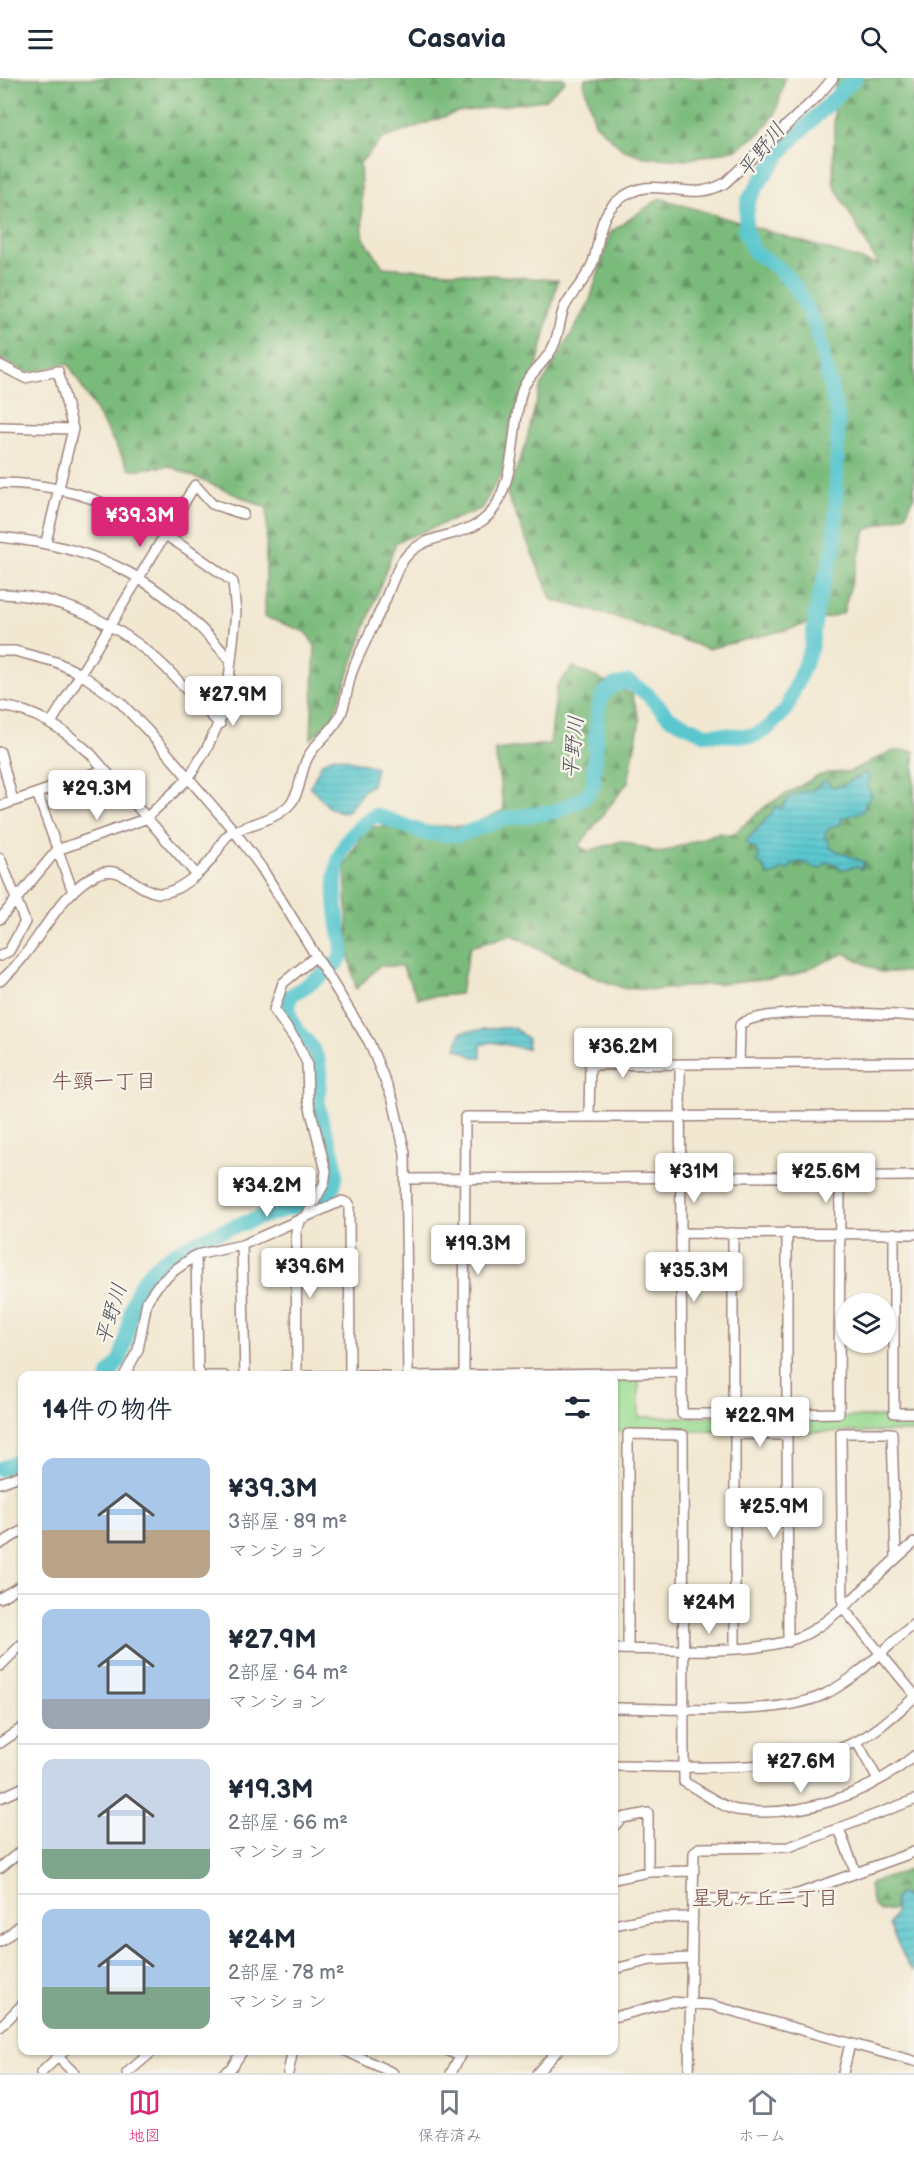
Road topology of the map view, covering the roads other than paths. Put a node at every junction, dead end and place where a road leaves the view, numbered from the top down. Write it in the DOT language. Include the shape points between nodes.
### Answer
graph roads {
  1 [pos="833,78"];
  2 [pos="0,365"];
  3 [pos="0,427"];
  4 [pos="73,429"];
  5 [pos="0,483"];
  6 [pos="58,487"];
  7 [pos="243,514"];
  8 [pos="165,532"];
  9 [pos="0,537"];
  10 [pos="46,542"];
  11 [pos="139,576"];
  12 [pos="0,594"];
  13 [pos="110,624"];
  14 [pos="0,651"];
  15 [pos="230,660"];
  16 [pos="81,674"];
  17 [pos="0,706"];
  18 [pos="51,723"];
  19 [pos="220,724"];
  20 [pos="0,752"];
  21 [pos="103,770"];
  22 [pos="188,779"];
  23 [pos="37,793"];
  24 [pos="13,801"];
  25 [pos="0,806"];
  26 [pos="145,819"];
  27 [pos="235,832"];
  28 [pos="57,850"];
  29 [pos="0,858"];
  30 [pos="196,874"];
  31 [pos="73,892"];
  32 [pos="15,900"];
  33 [pos="0,920"];
  34 [pos="0,956"];
  35 [pos="316,956"];
  36 [pos="0,981"];
  37 [pos="914,1016"];
  38 [pos="914,1062"];
  39 [pos="739,1064"];
  40 [pos="680,1065"];
  41 [pos="589,1116"];
  42 [pos="680,1116"];
  43 [pos="914,1116"];
  44 [pos="680,1175"];
  45 [pos="840,1176"];
  46 [pos="914,1176"];
  47 [pos="464,1178"];
  48 [pos="407,1179"];
  49 [pos="305,1216"];
  50 [pos="840,1232"];
  51 [pos="681,1233"];
  52 [pos="733,1233"];
  53 [pos="787,1233"];
  54 [pos="894,1233"];
  55 [pos="914,1234"];
  56 [pos="243,1245"];
  57 [pos="195,1255"];
  58 [pos="127,1371"];
  59 [pos="198,1371"];
  60 [pos="245,1371"];
  61 [pos="297,1371"];
  62 [pos="350,1371"];
  63 [pos="409,1371"];
  64 [pos="465,1371"];
  65 [pos="681,1372"];
  66 [pos="618,1373"];
  67 [pos="914,1413"];
  68 [pos="18,1476"];
  69 [pos="0,1483"];
  70 [pos="18,1533"];
  71 [pos="914,1543"];
  72 [pos="0,1544"];
  73 [pos="896,1558"];
  74 [pos="18,1588"];
  75 [pos="0,1599"];
  76 [pos="843,1608"];
  77 [pos="914,1624"];
  78 [pos="788,1642"];
  79 [pos="18,1648"];
  80 [pos="683,1648"];
  81 [pos="735,1648"];
  82 [pos="618,1649"];
  83 [pos="628,1649"];
  84 [pos="880,1652"];
  85 [pos="0,1666"];
  86 [pos="914,1696"];
  87 [pos="618,1708"];
  88 [pos="682,1708"];
  89 [pos="18,1731"];
  90 [pos="857,1742"];
  91 [pos="0,1743"];
  92 [pos="914,1756"];
  93 [pos="618,1766"];
  94 [pos="684,1766"];
  95 [pos="878,1780"];
  96 [pos="18,1790"];
  97 [pos="0,1798"];
  98 [pos="914,1800"];
  99 [pos="618,1822"];
  100 [pos="839,1829"];
  101 [pos="914,1852"];
  102 [pos="18,1853"];
  103 [pos="0,1868"];
  104 [pos="648,1872"];
  105 [pos="694,1872"];
  106 [pos="856,1873"];
  107 [pos="618,1879"];
  108 [pos="694,1899"];
  109 [pos="693,1917"];
  110 [pos="618,1924"];
  111 [pos="18,1927"];
  112 [pos="0,1942"];
  113 [pos="691,1958"];
  114 [pos="618,1968"];
  115 [pos="690,2002"];
  116 [pos="18,2009"];
  117 [pos="618,2016"];
  118 [pos="0,2027"];
  119 [pos="850,2044"];
  120 [pos="61,2055"];
  121 [pos="63,2055"];
  122 [pos="148,2055"];
  123 [pos="240,2055"];
  124 [pos="291,2055"];
  125 [pos="355,2055"];
  126 [pos="460,2055"];
  127 [pos="553,2055"];
  128 [pos="914,2061"];
  129 [pos="41,2073"];
  130 [pos="74,2073"];
  131 [pos="127,2073"];
  132 [pos="224,2073"];
  133 [pos="288,2073"];
  134 [pos="393,2073"];
  135 [pos="451,2073"];
  136 [pos="537,2073"];
  137 [pos="689,2073"];
  138 [pos="843,2073"];
  1 -- 27 [label="street" via="725,183 696,193 644,186 607,211 594,261 564,309 553,349 522,390 514,451 494,510 474,527 421,544 407,555 352,670 341,715 306,760 294,799 277,815"];
  2 -- 4 [label="street" via="25,378 58,371"];
  3 -- 4 [label="street"];
  4 -- 6 [label="street"];
  5 -- 6 [label="street"];
  6 -- 8 [label="street" via="115,506"];
  6 -- 10 [label="street"];
  7 -- 8 [label="street" via="212,504 195,485"];
  8 -- 11 [label="street"];
  8 -- 15 [label="street" via="233,582 236,613"];
  9 -- 10 [label="street"];
  10 -- 11 [label="street" via="94,556"];
  11 -- 13 [label="street"];
  11 -- 15 [label="street" via="196,621"];
  12 -- 13 [label="street" via="69,606"];
  13 -- 16 [label="street"];
  13 -- 19 [label="street" via="164,667"];
  14 -- 16 [label="street" via="56,662"];
  15 -- 19 [label="street" via="228,699"];
  16 -- 18 [label="street"];
  16 -- 22 [label="street" via="120,702"];
  17 -- 18 [label="street" via="33,713"];
  18 -- 21 [label="street" via="78,742"];
  19 -- 22 [label="street"];
  20 -- 24 [label="street"];
  21 -- 23 [label="street"];
  21 -- 26 [label="street"];
  22 -- 26 [label="street"];
  22 -- 27 [label="street"];
  23 -- 24 [label="street"];
  23 -- 28 [label="street"];
  24 -- 25 [label="street"];
  26 -- 28 [label="street"];
  26 -- 30 [label="street"];
  27 -- 30 [label="street" via="227,835 212,859"];
  27 -- 35 [label="street"];
  28 -- 31 [label="street"];
  28 -- 32 [label="street"];
  29 -- 32 [label="street"];
  30 -- 31 [label="street" via="178,887 158,893 121,873 101,873"];
  31 -- 36 [label="street" via="16,968"];
  32 -- 33 [label="street"];
  32 -- 34 [label="street" via="25,922 9,951"];
  35 -- 48 [label="street" via="369,1042 393,1100"];
  35 -- 49 [label="street" via="283,983 274,1010 308,1064 308,1100 326,1171 324,1184"];
  37 -- 39 [label="street" via="788,1013 746,1019 740,1025"];
  38 -- 39 [label="street"];
  39 -- 40 [label="street"];
  40 -- 41 [label="street" via="590,1065"];
  40 -- 42 [label="street"];
  41 -- 42 [label="street"];
  41 -- 47 [label="street" via="465,1117"];
  42 -- 43 [label="street"];
  42 -- 44 [label="street"];
  44 -- 45 [label="street"];
  44 -- 47 [label="street"];
  44 -- 51 [label="street"];
  45 -- 46 [label="street"];
  45 -- 50 [label="street"];
  47 -- 48 [label="street"];
  47 -- 64 [label="street"];
  48 -- 63 [label="street"];
  49 -- 56 [label="street"];
  49 -- 61 [label="street" via="296,1231"];
  49 -- 62 [label="street" via="342,1201 349,1204"];
  50 -- 53 [label="street"];
  50 -- 53 [label="street" via="839,1413 787,1414"];
  50 -- 54 [label="street"];
  51 -- 52 [label="street"];
  51 -- 65 [label="street"];
  52 -- 53 [label="street"];
  52 -- 65 [label="street" via="733,1414 682,1414"];
  54 -- 55 [label="street"];
  54 -- 67 [label="street" via="894,1413"];
  56 -- 57 [label="street"];
  56 -- 60 [label="street"];
  57 -- 58 [label="street" via="158,1285 147,1301 138,1350"];
  57 -- 59 [label="street"];
  65 -- 66 [label="street"];
  68 -- 69 [label="street"];
  70 -- 72 [label="street"];
  71 -- 73 [label="street"];
  73 -- 76 [label="street"];
  73 -- 76 [label="street" via="892,1433 841,1433"];
  74 -- 75 [label="street"];
  76 -- 78 [label="street" via="812,1631"];
  76 -- 84 [label="street"];
  77 -- 84 [label="street"];
  78 -- 81 [label="street"];
  78 -- 81 [label="street" via="787,1435 735,1434"];
  79 -- 85 [label="street"];
  80 -- 81 [label="street"];
  80 -- 83 [label="street"];
  80 -- 83 [label="street" via="683,1434 628,1434"];
  80 -- 88 [label="street"];
  82 -- 83 [label="street"];
  84 -- 86 [label="street"];
  84 -- 88 [label="street" via="843,1684 801,1703 770,1708"];
  86 -- 90 [label="street"];
  87 -- 88 [label="street"];
  88 -- 94 [label="street"];
  89 -- 91 [label="street"];
  90 -- 94 [label="street" via="789,1763"];
  90 -- 95 [label="street"];
  92 -- 95 [label="street"];
  93 -- 94 [label="street"];
  94 -- 95 [label="street" via="684,1782 735,1810 807,1807"];
  96 -- 97 [label="street"];
  98 -- 100 [label="street"];
  99 -- 104 [label="street" via="648,1813"];
  100 -- 105 [label="street" via="789,1847 699,1848 694,1853"];
  100 -- 106 [label="street"];
  101 -- 106 [label="street"];
  102 -- 103 [label="street"];
  104 -- 105 [label="street"];
  104 -- 107 [label="street"];
  105 -- 108 [label="street"];
  106 -- 108 [label="street" via="798,1894 765,1899"];
  108 -- 109 [label="street"];
  109 -- 110 [label="street" via="649,1918"];
  109 -- 113 [label="street"];
  111 -- 112 [label="street"];
  113 -- 114 [label="street" via="651,1960"];
  113 -- 115 [label="street"];
  115 -- 117 [label="street" via="653,2006"];
  115 -- 119 [label="street"];
  115 -- 137 [label="street"];
  116 -- 118 [label="street"];
  119 -- 128 [label="street"];
  119 -- 138 [label="street"];
  120 -- 129 [label="street"];
  121 -- 130 [label="street"];
  122 -- 131 [label="street"];
  123 -- 132 [label="street"];
  124 -- 133 [label="street"];
  125 -- 134 [label="street"];
  126 -- 135 [label="street"];
  127 -- 136 [label="street"];
}
